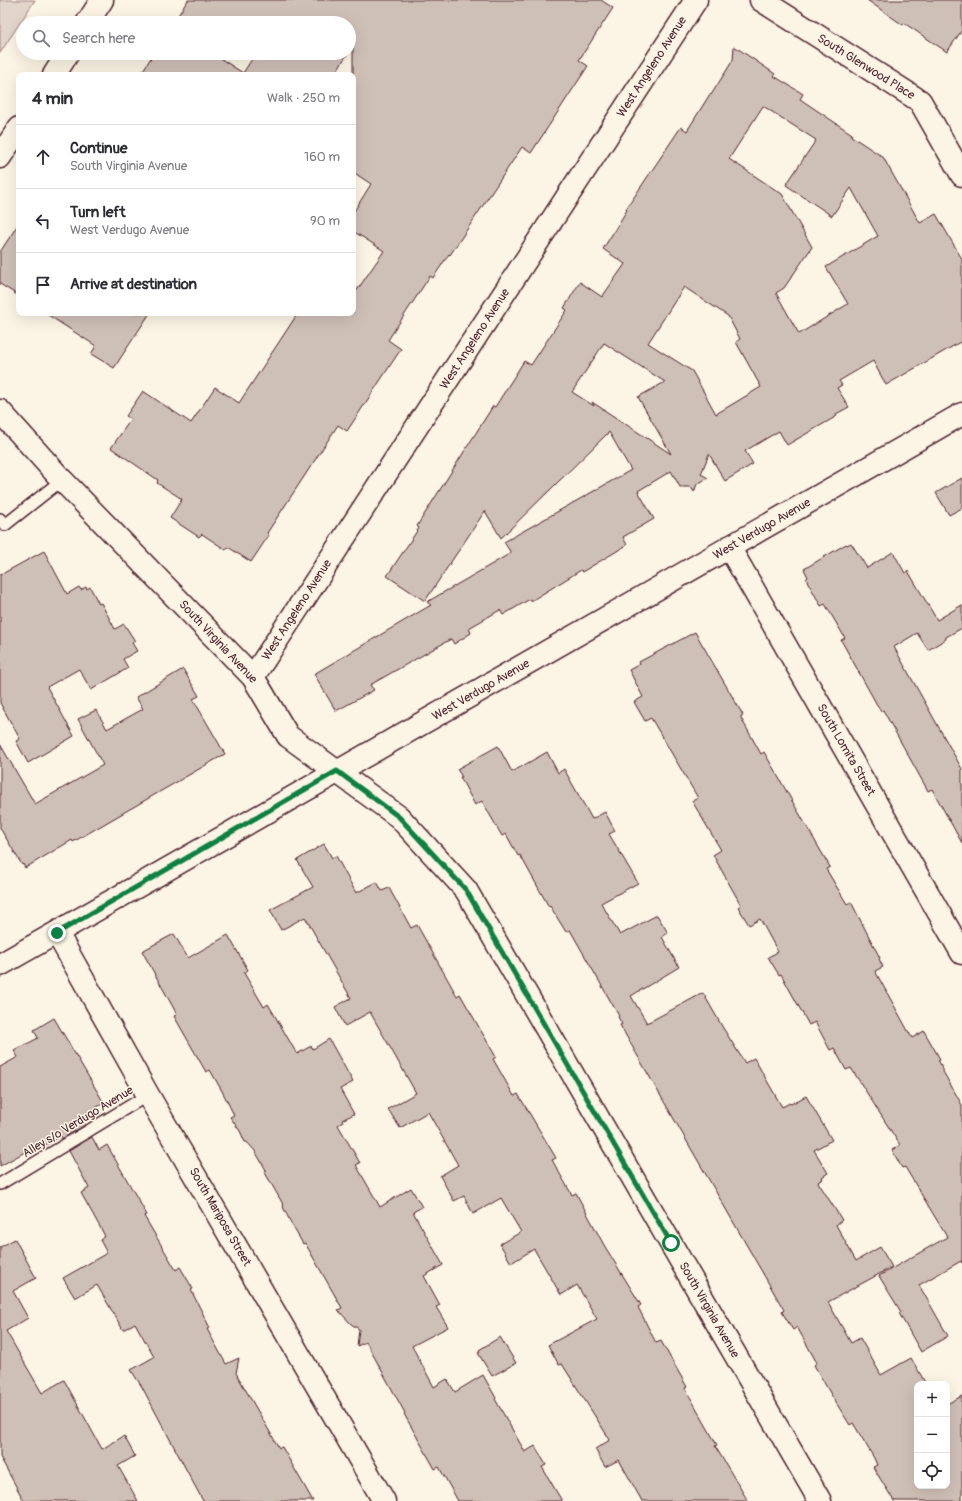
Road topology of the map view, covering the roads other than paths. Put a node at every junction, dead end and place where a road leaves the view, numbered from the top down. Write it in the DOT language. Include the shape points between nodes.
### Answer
graph roads {
  1 [pos="102,0"];
  2 [pos="696,0"];
  3 [pos="760,0"];
  4 [pos="92,16"];
  5 [pos="64,60"];
  6 [pos="56,72"];
  7 [pos="16,133"];
  8 [pos="0,157"];
  9 [pos="962,174"];
  10 [pos="0,411"];
  11 [pos="962,414"];
  12 [pos="62,480"];
  13 [pos="0,519"];
  14 [pos="729,548"];
  15 [pos="253,677"];
  16 [pos="337,771"];
  17 [pos="57,933"];
  18 [pos="962,953"];
  19 [pos="0,965"];
  20 [pos="148,1095"];
  21 [pos="0,1184"];
  22 [pos="384,1501"];
  23 [pos="820,1501"];
  1 -- 4 [label="street"];
  2 -- 15 [label="street, West Angeleno Avenue"];
  3 -- 9 [label="street, South Glenwood Place" via="920,101"];
  5 -- 6 [label="street"];
  7 -- 8 [label="street"];
  10 -- 12 [label="street, South Virginia Avenue"];
  11 -- 14 [label="street, West Verdugo Avenue"];
  12 -- 13 [label="lane" via="5,525"];
  12 -- 15 [label="street, South Virginia Avenue"];
  14 -- 16 [label="street, West Verdugo Avenue"];
  14 -- 18 [label="street, South Lomita Street"];
  15 -- 16 [label="street, South Virginia Avenue" via="288,736"];
  16 -- 17 [label="street, West Verdugo Avenue"];
  16 -- 23 [label="street, South Virginia Avenue" via="399,817 466,890"];
  17 -- 19 [label="street, West Verdugo Avenue"];
  17 -- 20 [label="street, South Mariposa Street"];
  20 -- 21 [label="lane, Alley s/o Verdugo Avenue"];
  20 -- 22 [label="street, South Mariposa Street"];
}
